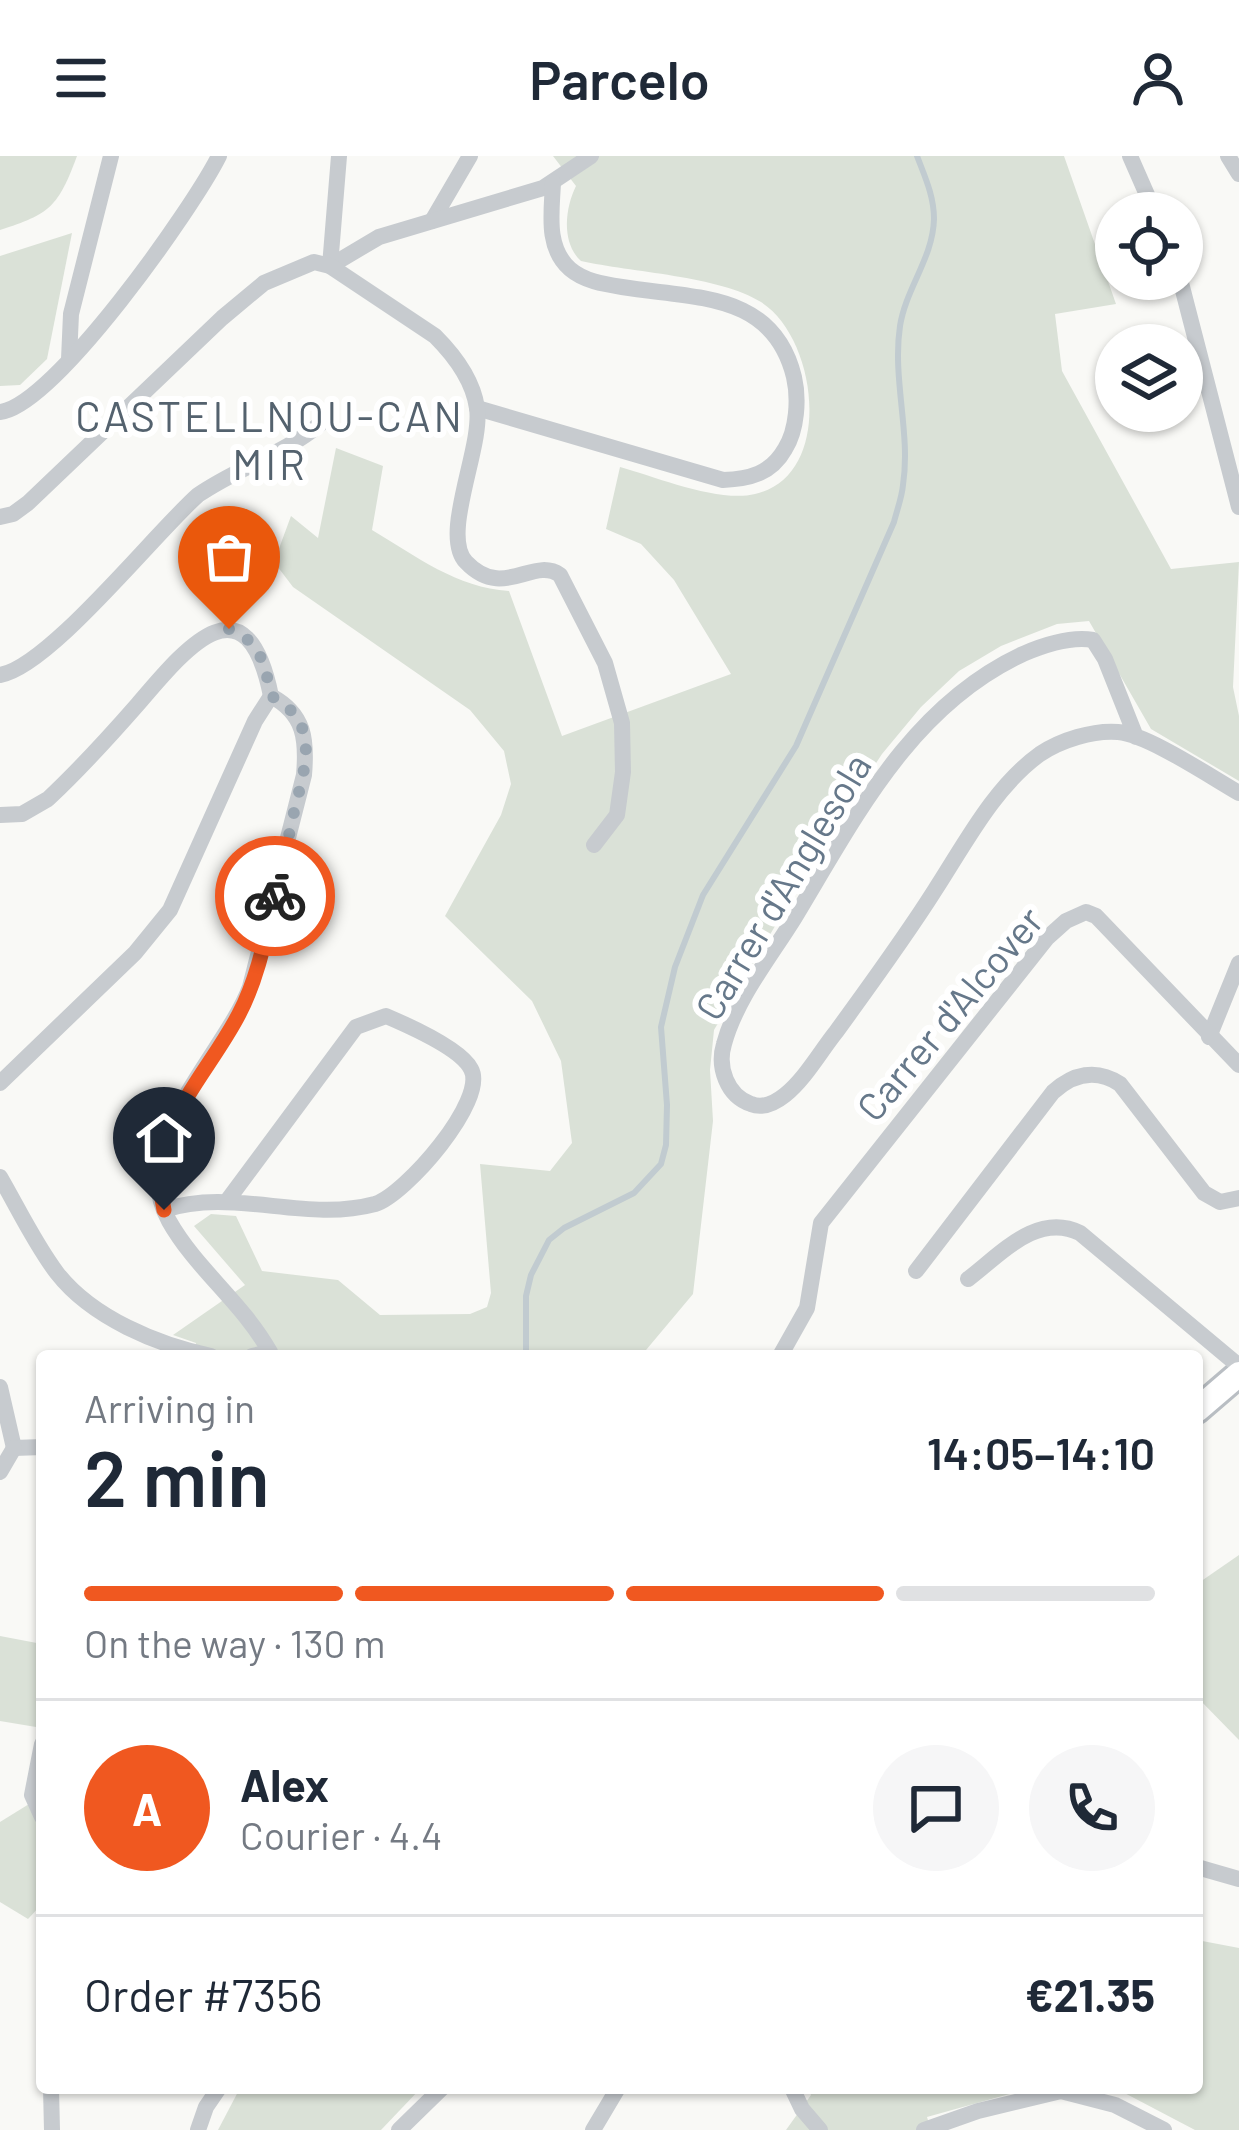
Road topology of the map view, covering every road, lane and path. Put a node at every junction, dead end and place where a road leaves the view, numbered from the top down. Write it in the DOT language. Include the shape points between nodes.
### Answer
graph roads {
  1 [pos="111,156"];
  2 [pos="220,156"];
  3 [pos="340,156"];
  4 [pos="470,156"];
  5 [pos="590,156"];
  6 [pos="1130,156"];
  7 [pos="1228,156"];
  8 [pos="1239,174"];
  9 [pos="553,182"];
  10 [pos="1146,192"];
  11 [pos="432,221"];
  12 [pos="330,266"];
  13 [pos="1185,300"];
  14 [pos="69,359"];
  15 [pos="477,408"];
  16 [pos="0,412"];
  17 [pos="320,424"];
  18 [pos="1239,507"];
  19 [pos="0,517"];
  20 [pos="0,676"];
  21 [pos="271,696"];
  22 [pos="1136,737"];
  23 [pos="1239,793"];
  24 [pos="0,815"];
  25 [pos="594,845"];
  26 [pos="1239,963"];
  27 [pos="1209,1037"];
  28 [pos="1239,1065"];
  29 [pos="0,1083"];
  30 [pos="0,1177"];
  31 [pos="1239,1198"];
  32 [pos="227,1202"];
  33 [pos="164,1210"];
  34 [pos="916,1271"];
  35 [pos="968,1279"];
  36 [pos="189,1350"];
  37 [pos="264,1350"];
  38 [pos="783,1350"];
  39 [pos="1239,1370"];
  40 [pos="0,1388"];
  41 [pos="1203,1404"];
  42 [pos="36,1447"];
  43 [pos="14,1448"];
  44 [pos="0,1472"];
  45 [pos="36,1775"];
  46 [pos="36,1804"];
  47 [pos="1203,1869"];
  48 [pos="1239,1879"];
  49 [pos="51,2094"];
  50 [pos="215,2094"];
  51 [pos="436,2094"];
  52 [pos="614,2094"];
  53 [pos="795,2094"];
  54 [pos="1040,2094"];
  55 [pos="1071,2094"];
  56 [pos="52,2130"];
  57 [pos="198,2130"];
  58 [pos="399,2130"];
  59 [pos="593,2130"];
  60 [pos="820,2130"];
  61 [pos="924,2130"];
  62 [pos="1164,2130"];
  1 -- 14 [label="street" via="71,314"];
  2 -- 14 [label="street" via="178,225"];
  3 -- 12 [label="street"];
  4 -- 11 [label="street"];
  5 -- 9 [label="street"];
  6 -- 10 [label="street"];
  7 -- 8 [label="street"];
  9 -- 11 [label="street"];
  9 -- 15 [label="street" via="554,244 576,274 746,309 767,325 793,372 792,434 765,471 723,480"];
  11 -- 12 [label="street" via="379,237"];
  12 -- 15 [label="street" via="435,336 461,368"];
  12 -- 19 [label="street" via="314,262 264,283 28,503"];
  13 -- 18 [label="street"];
  14 -- 16 [label="street" via="26,404"];
  15 -- 25 [label="street" via="458,550 491,578 560,575 605,663 622,723 617,815"];
  17 -- 20 [label="street" via="197,494 51,646"];
  21 -- 24 [label="street" via="254,644 229,629 214,632 180,654 48,799 22,814"];
  21 -- 29 [label="street" via="170,910"];
  21 -- 33 [label="street" via="302,725 304,776 242,1010 169,1129 159,1171"];
  22 -- 22 [label="street, Carrer d'Anglesola" via="1091,734 1037,756 974,829 795,1085 762,1106 735,1093 722,1068 724,1043 756,980 887,772 968,683 1034,649 1094,640"];
  22 -- 23 [label="street"];
  26 -- 27 [label="street"];
  27 -- 28 [label="street, Carrer d'Alcover"];
  27 -- 38 [label="street, Carrer d'Alcover" via="1096,916 1066,921 821,1223 807,1308"];
  30 -- 36 [label="street" via="74,1291 131,1328"];
  31 -- 34 [label="street" via="1220,1202 1204,1193 1120,1084 1088,1074 1053,1093"];
  32 -- 32 [label="street" via="356,1027 386,1016 472,1070 472,1093 459,1115 422,1168 388,1198 340,1208"];
  32 -- 33 [label="street"];
  33 -- 37 [label="street" via="253,1320"];
  35 -- 39 [label="street" via="1031,1232 1065,1226"];
  39 -- 41 [label="street"];
  40 -- 43 [label="street"];
  42 -- 43 [label="street"];
  43 -- 44 [label="street"];
  45 -- 46 [label="street"];
  47 -- 48 [label="street"];
  49 -- 56 [label="street"];
  50 -- 57 [label="street"];
  51 -- 58 [label="street"];
  52 -- 59 [label="street"];
  53 -- 60 [label="street"];
  54 -- 61 [label="street"];
  55 -- 62 [label="street"];
}
